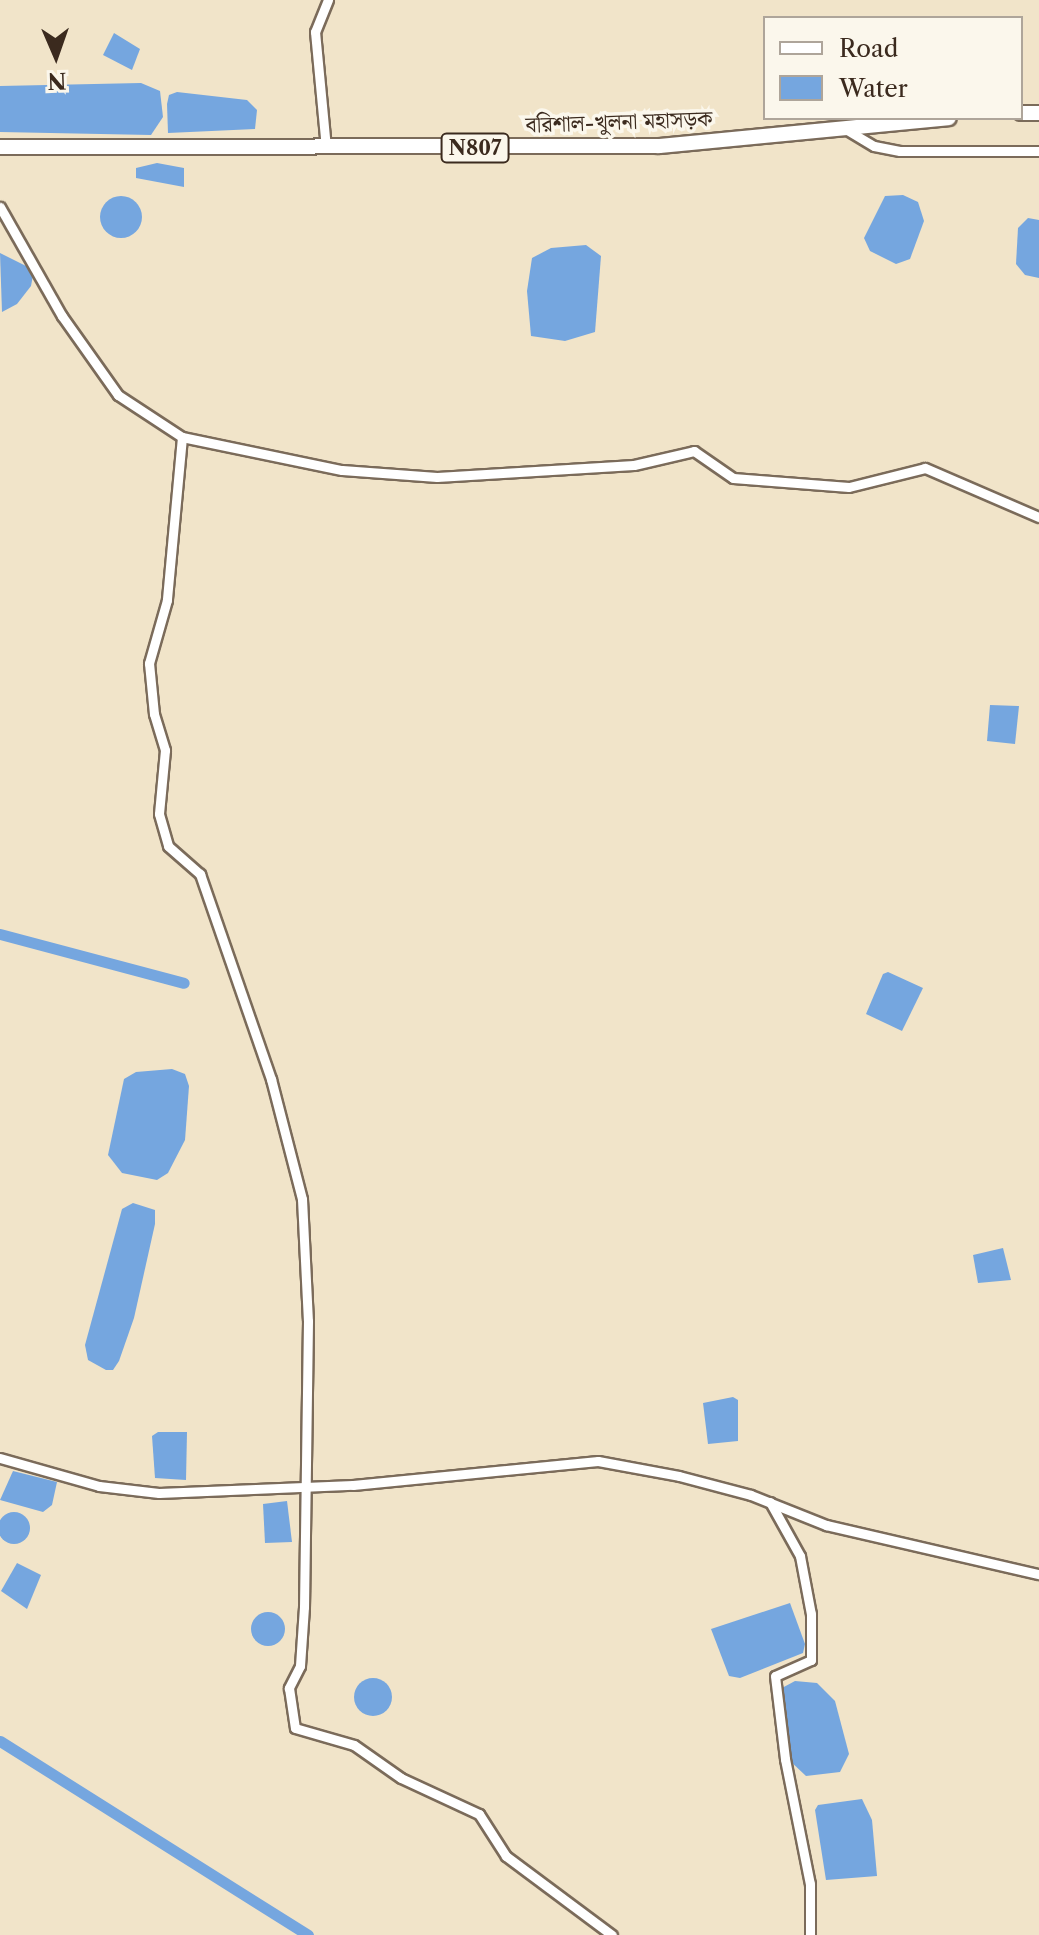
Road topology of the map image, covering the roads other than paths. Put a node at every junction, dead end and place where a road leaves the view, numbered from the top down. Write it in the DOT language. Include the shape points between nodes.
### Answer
graph roads {
  1 [pos="328,0"];
  2 [pos="930,120"];
  3 [pos="844,129"];
  4 [pos="0,147"];
  5 [pos="326,148"];
  6 [pos="1039,151"];
  7 [pos="0,207"];
  8 [pos="182,437"];
  9 [pos="1039,517"];
  10 [pos="0,1458"];
  11 [pos="303,1486"];
  12 [pos="770,1502"];
  13 [pos="1039,1574"];
  14 [pos="612,1935"];
  15 [pos="810,1935"];
  1 -- 5 [label="street" via="315,32"];
  2 -- 3 [label="highway, বরিশাল-খুলনা মহাসড়ক / N807"];
  3 -- 5 [label="highway, বরিশাল-খুলনা মহাসড়ক / N807" via="659,146"];
  3 -- 6 [label="street" via="874,146 900,151"];
  4 -- 5 [label="highway, বরিশাল-খুলনা মহাসড়ক / N807"];
  7 -- 8 [label="street" via="62,316 118,395"];
  8 -- 9 [label="street" via="342,470 437,477 634,465 694,451 733,478 849,487 925,468"];
  8 -- 11 [label="street" via="167,600 149,663 154,714 165,750 159,814 168,846 200,874 290,1143 302,1199 308,1321"];
  10 -- 11 [label="street" via="99,1486 159,1493"];
  11 -- 12 [label="street" via="598,1461 679,1476"];
  11 -- 14 [label="street" via="302,1644 300,1666 289,1688 295,1728 354,1745 413,1785 479,1814 506,1856"];
  12 -- 13 [label="street" via="826,1525"];
  12 -- 15 [label="street" via="800,1556 811,1614 811,1660 775,1676 810,1884"];
}
